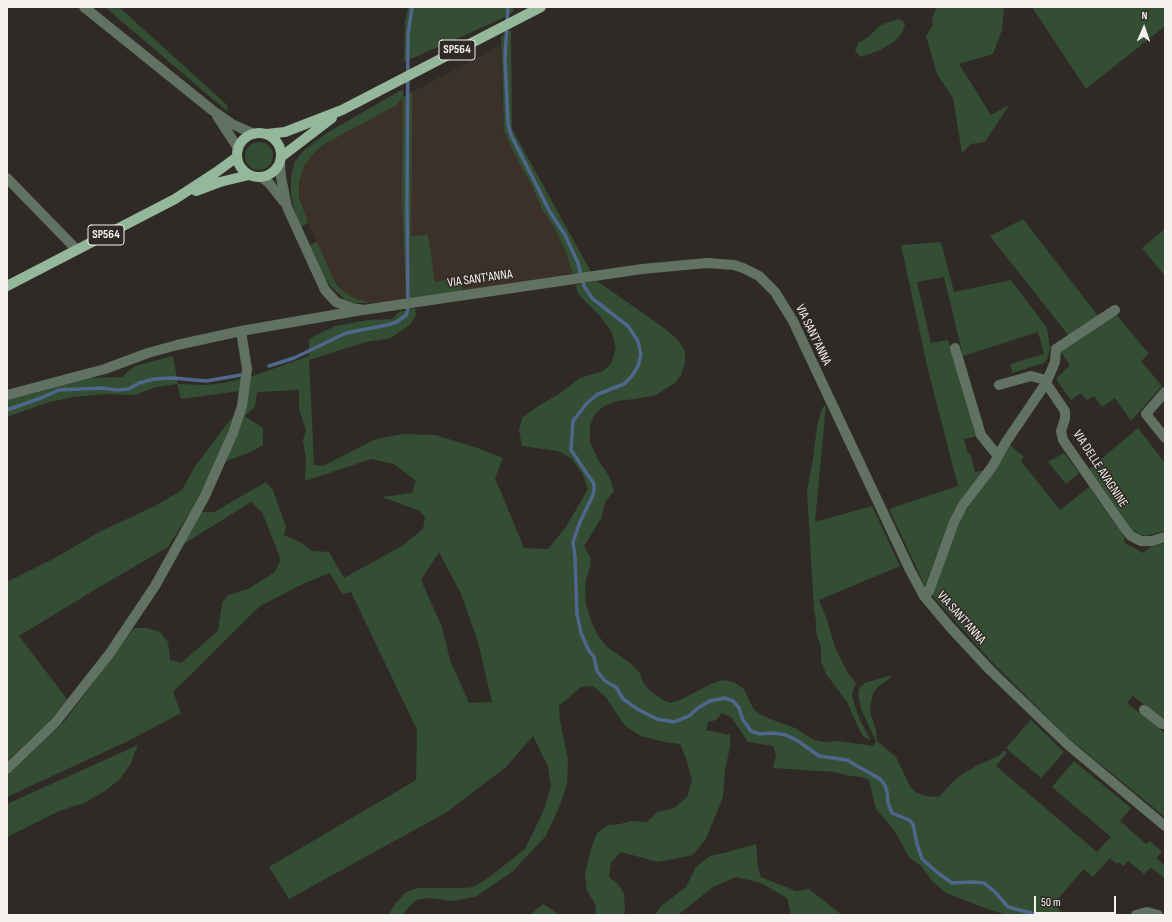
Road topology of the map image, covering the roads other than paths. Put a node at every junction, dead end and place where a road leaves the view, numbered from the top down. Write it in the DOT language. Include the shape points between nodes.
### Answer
graph roads {
  1 [pos="84,7"];
  2 [pos="541,7"];
  3 [pos="212,110"];
  4 [pos="342,110"];
  5 [pos="254,134"];
  6 [pos="266,134"];
  7 [pos="238,152"];
  8 [pos="280,160"];
  9 [pos="249,175"];
  10 [pos="261,177"];
  11 [pos="7,178"];
  12 [pos="175,199"];
  13 [pos="287,207"];
  14 [pos="77,250"];
  15 [pos="7,286"];
  16 [pos="363,310"];
  17 [pos="1115,310"];
  18 [pos="241,331"];
  19 [pos="955,348"];
  20 [pos="1046,383"];
  21 [pos="999,385"];
  22 [pos="1165,392"];
  23 [pos="7,395"];
  24 [pos="1165,438"];
  25 [pos="998,456"];
  26 [pos="1165,537"];
  27 [pos="924,596"];
  28 [pos="1144,710"];
  29 [pos="1165,724"];
  30 [pos="7,769"];
  31 [pos="1165,826"];
  32 [pos="1136,915"];
  33 [pos="1158,915"];
  1 -- 3 [label="street"];
  2 -- 4 [label="main road, SP564"];
  3 -- 5 [label="street" via="232,124"];
  3 -- 7 [label="street"];
  4 -- 6 [label="main road, SP564" via="285,132"];
  4 -- 8 [label="main road, SP564" via="294,146"];
  5 -- 6 [label="main road, SP564"];
  5 -- 7 [label="main road, SP564" via="242,142"];
  6 -- 8 [label="main road" via="278,143 281,150"];
  7 -- 9 [label="main road" via="241,168"];
  7 -- 12 [label="main road, SP564" via="215,173"];
  8 -- 10 [label="main road, SP564" via="272,173"];
  8 -- 13 [label="street, VIA SANT'ANNA"];
  9 -- 10 [label="main road, SP564"];
  9 -- 12 [label="main road, SP564" via="220,182"];
  10 -- 13 [label="street, VIA SANT'ANNA" via="278,193"];
  11 -- 14 [label="street"];
  12 -- 14 [label="main road, SP564"];
  13 -- 16 [label="street, VIA SANT'ANNA" via="325,290 342,305"];
  14 -- 15 [label="main road, SP564"];
  16 -- 18 [label="street"];
  16 -- 27 [label="street, VIA SANT'ANNA" via="642,269 715,263 743,268 759,276 768,283 793,321"];
  17 -- 20 [label="street" via="1056,349 1056,362"];
  18 -- 23 [label="street" via="148,353 105,369"];
  18 -- 30 [label="street" via="247,369 242,406 205,496 155,586 110,653 55,723"];
  19 -- 25 [label="street" via="982,435"];
  20 -- 21 [label="street" via="1031,376"];
  20 -- 25 [label="street"];
  20 -- 26 [label="street, VIA DELLE AVAGNINE" via="1065,411 1061,431 1063,440 1125,529 1140,541"];
  22 -- 24 [label="street" via="1146,414"];
  25 -- 27 [label="street" via="954,522 929,591"];
  27 -- 31 [label="street, VIA SANT'ANNA" via="990,670 1067,744"];
  28 -- 29 [label="street"];
  32 -- 33 [label="street" via="1147,912"];
}
